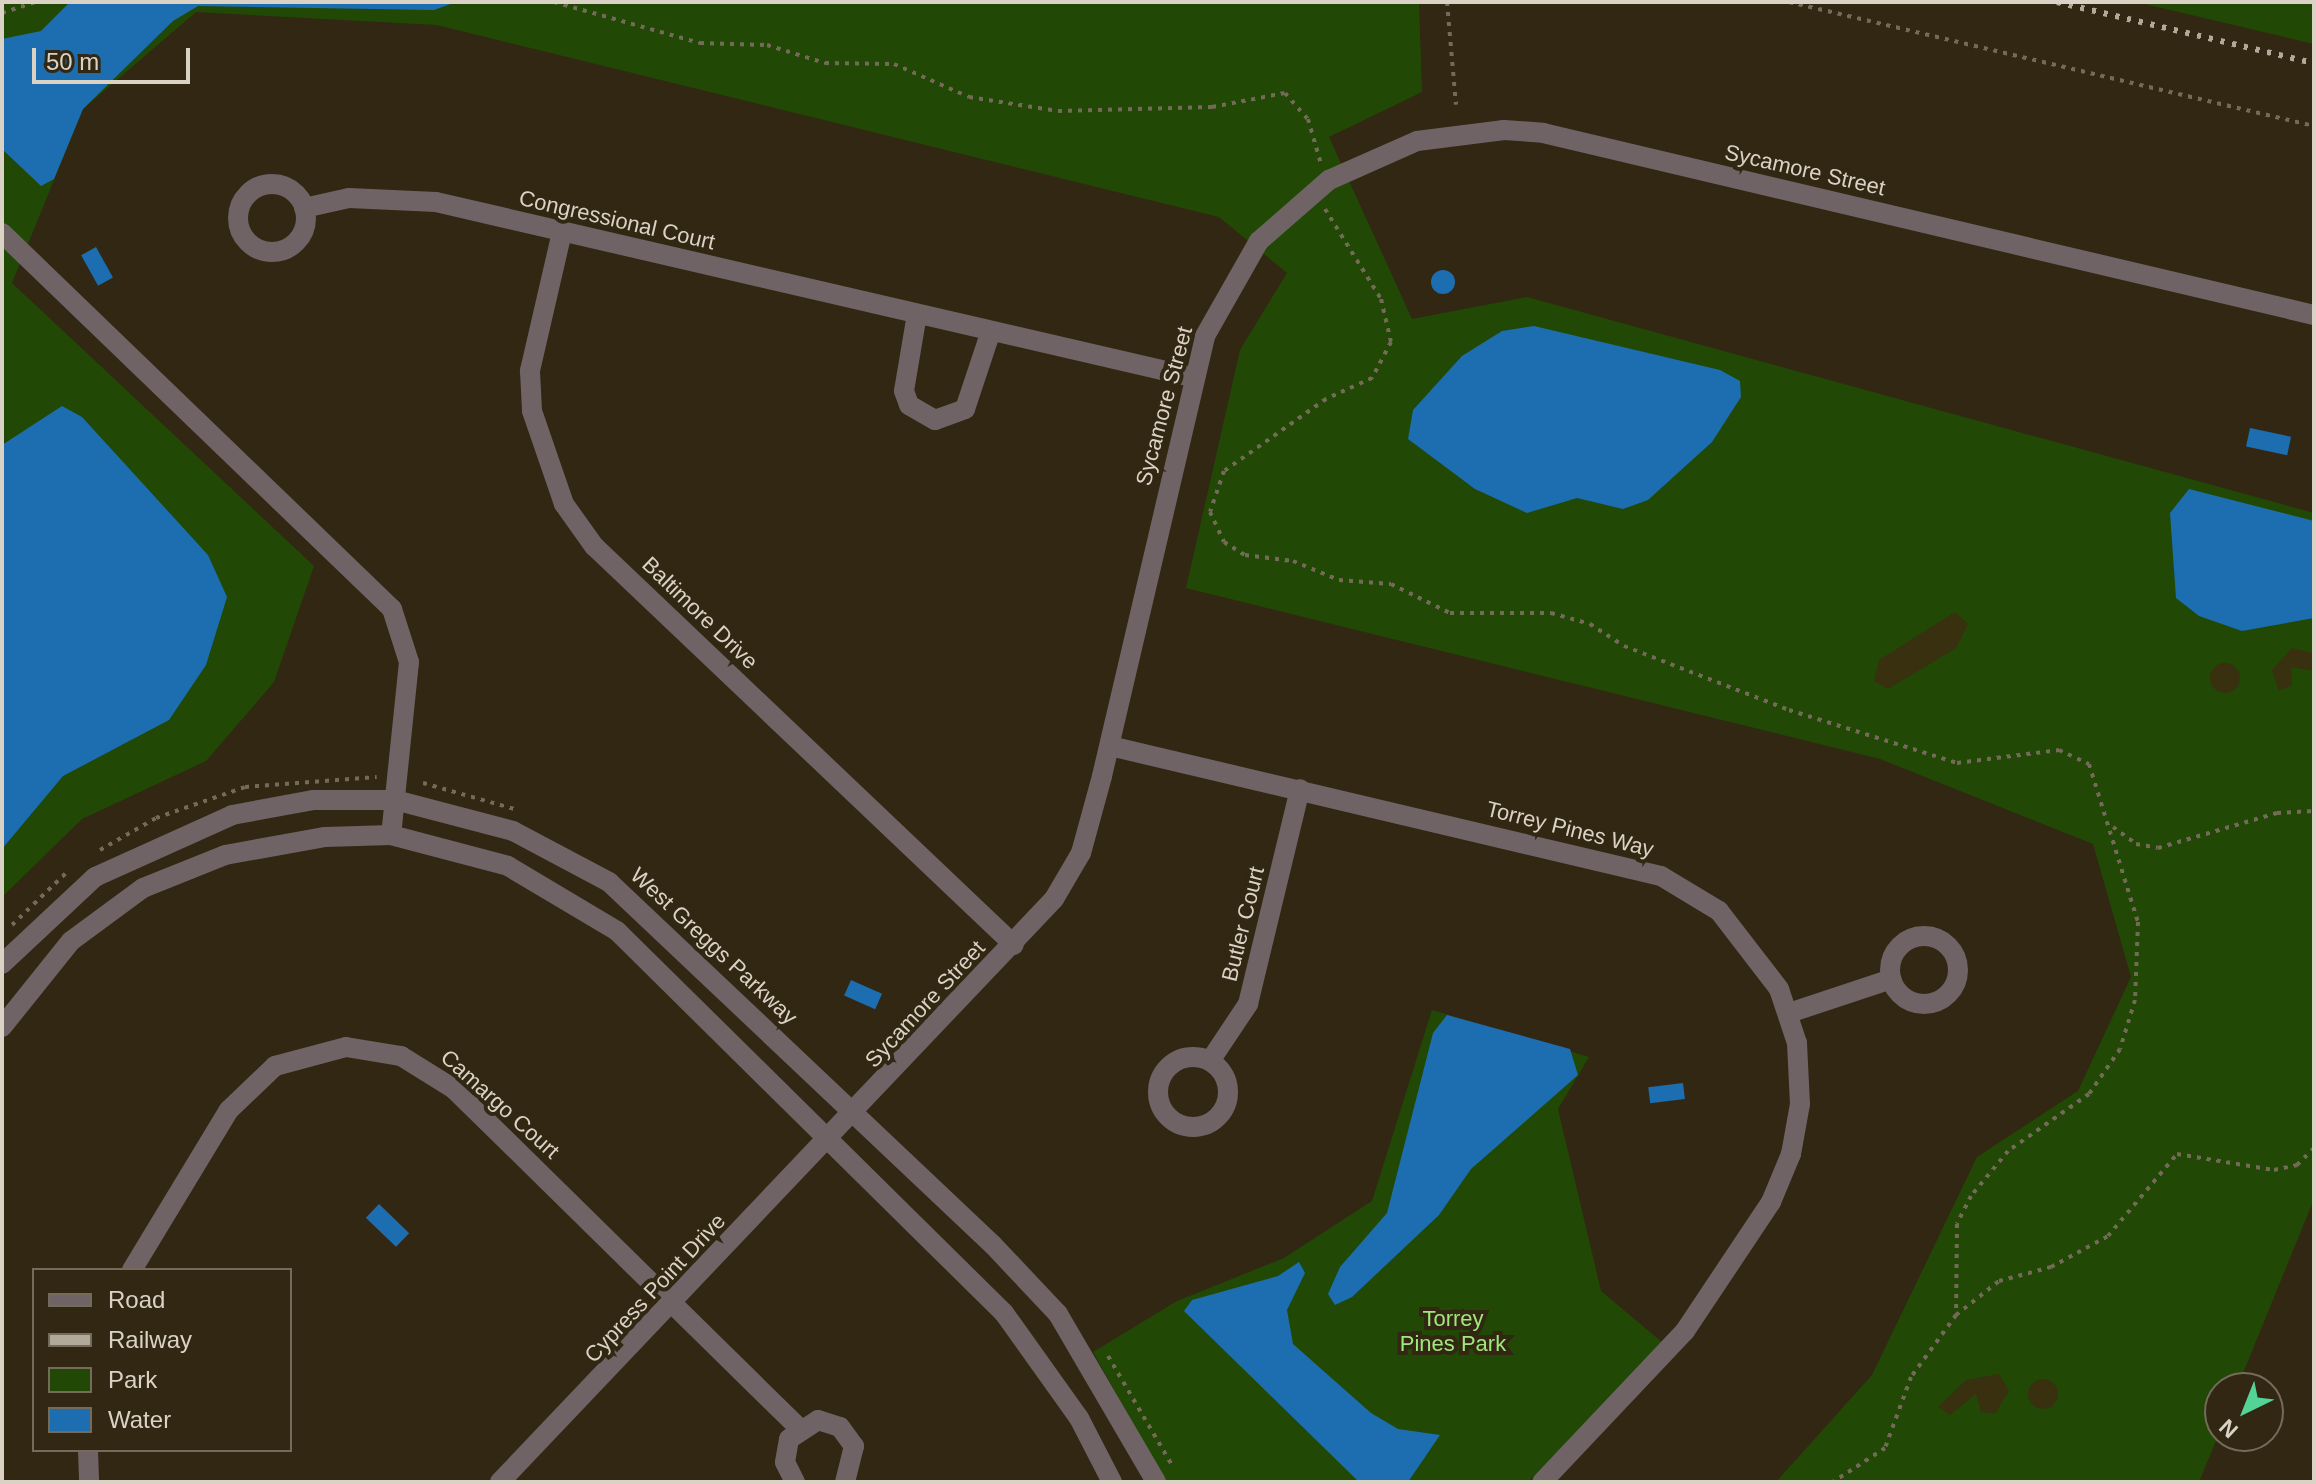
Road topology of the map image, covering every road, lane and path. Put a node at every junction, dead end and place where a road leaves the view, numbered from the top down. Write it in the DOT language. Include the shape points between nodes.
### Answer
graph roads {
  1 [pos="35,2"];
  2 [pos="554,2"];
  3 [pos="1447,2"];
  4 [pos="1789,2"];
  5 [pos="2,13"];
  6 [pos="1456,105"];
  7 [pos="2314,126"];
  8 [pos="1322,186"];
  9 [pos="304,208"];
  10 [pos="562,232"];
  11 [pos="2,233"];
  12 [pos="2,313"];
  13 [pos="917,314"];
  14 [pos="2314,315"];
  15 [pos="991,331"];
  16 [pos="2,339"];
  17 [pos="1192,377"];
  18 [pos="1110,746"];
  19 [pos="1300,789"];
  20 [pos="395,800"];
  21 [pos="2314,811"];
  22 [pos="2111,825"];
  23 [pos="391,835"];
  24 [pos="1014,945"];
  25 [pos="2,964"];
  26 [pos="1891,979"];
  27 [pos="1789,1013"];
  28 [pos="2,1027"];
  29 [pos="1210,1061"];
  30 [pos="844,1125"];
  31 [pos="2314,1148"];
  32 [pos="133,1268"];
  33 [pos="676,1300"];
  34 [pos="1956,1315"];
  35 [pos="799,1428"];
  36 [pos="88,1452"];
  37 [pos="89,1482"];
  38 [pos="500,1482"];
  39 [pos="795,1482"];
  40 [pos="845,1482"];
  41 [pos="1112,1482"];
  42 [pos="1156,1482"];
  43 [pos="1542,1482"];
  44 [pos="1833,1482"];
  1 -- 5 [label="path"];
  2 -- 8 [label="path" via="700,43 767,45 825,63 894,64 969,97 1058,111 1212,107 1285,93 1308,119"];
  3 -- 6 [label="path"];
  4 -- 7 [label="path"];
  8 -- 14 [label="street, Sycamore Street" via="1417,141 1504,130 1543,133"];
  8 -- 17 [label="street, Sycamore Street" via="1286,213 1236,272"];
  8 -- 22 [label="path" via="1335,233 1381,299 1391,342 1372,378 1326,399 1224,471 1210,512 1224,542 1245,555 1293,561 1339,580 1391,584 1450,613 1551,613 1590,624 1624,646 1789,710 1957,763 2059,750 2089,764"];
  9 -- 10 [label="street, Congressional Court" via="388,196"];
  10 -- 13 [label="street, Congressional Court"];
  10 -- 24 [label="street, Baltimore Drive" via="530,371 532,411 564,504 594,546"];
  11 -- 20 [label="street" via="392,609 409,662"];
  12 -- 16 [label="path"];
  13 -- 15 [label="street, Congressional Court"];
  13 -- 15 [label="street" via="904,391 909,405 935,420 965,409"];
  15 -- 17 [label="street, Congressional Court"];
  17 -- 18 [label="street, Sycamore Street"];
  18 -- 19 [label="street, Torrey Pines Way"];
  18 -- 24 [label="street, Sycamore Street" via="1081,853"];
  19 -- 27 [label="street, Torrey Pines Way" via="1661,876 1719,911 1753,948"];
  19 -- 29 [label="street, Butler Court" via="1248,1004"];
  20 -- 23 [label="street"];
  20 -- 25 [label="street, West Greggs Parkway" via="313,800 232,815 159,842 95,877"];
  20 -- 30 [label="street, West Greggs Parkway" via="513,831 609,882"];
  21 -- 22 [label="path" via="2277,813 2158,848 2136,844"];
  22 -- 34 [label="path" via="2138,922 2135,1000 2124,1037 2089,1094 2008,1151 1971,1196 1957,1224"];
  23 -- 28 [label="street, West Greggs Parkway" via="270,844 143,888 71,941"];
  23 -- 30 [label="street, West Greggs Parkway" via="508,866 617,931"];
  24 -- 30 [label="street, Sycamore Street"];
  26 -- 27 [label="street"];
  27 -- 43 [label="street, Torrey Pines Way" via="1800,1104 1791,1154 1771,1202 1685,1331"];
  30 -- 33 [label="street, Cypress Point Drive"];
  30 -- 41 [label="street, West Greggs Parkway" via="1004,1313 1079,1418"];
  30 -- 42 [label="street, West Greggs Parkway" via="1058,1314"];
  31 -- 34 [label="path" via="2297,1165 2274,1170 2177,1154 2108,1236 2051,1267 1999,1281"];
  32 -- 33 [label="street, Camargo Court" via="244,1091 288,1059 320,1049 365,1048 436,1074"];
  33 -- 35 [label="street, Camargo Court"];
  33 -- 38 [label="street, Cypress Point Drive"];
  34 -- 44 [label="path" via="1911,1377 1885,1448"];
  35 -- 39 [label="street" via="785,1450"];
  35 -- 40 [label="street" via="829,1422 849,1435 856,1457"];
  36 -- 37 [label="street"];
}
